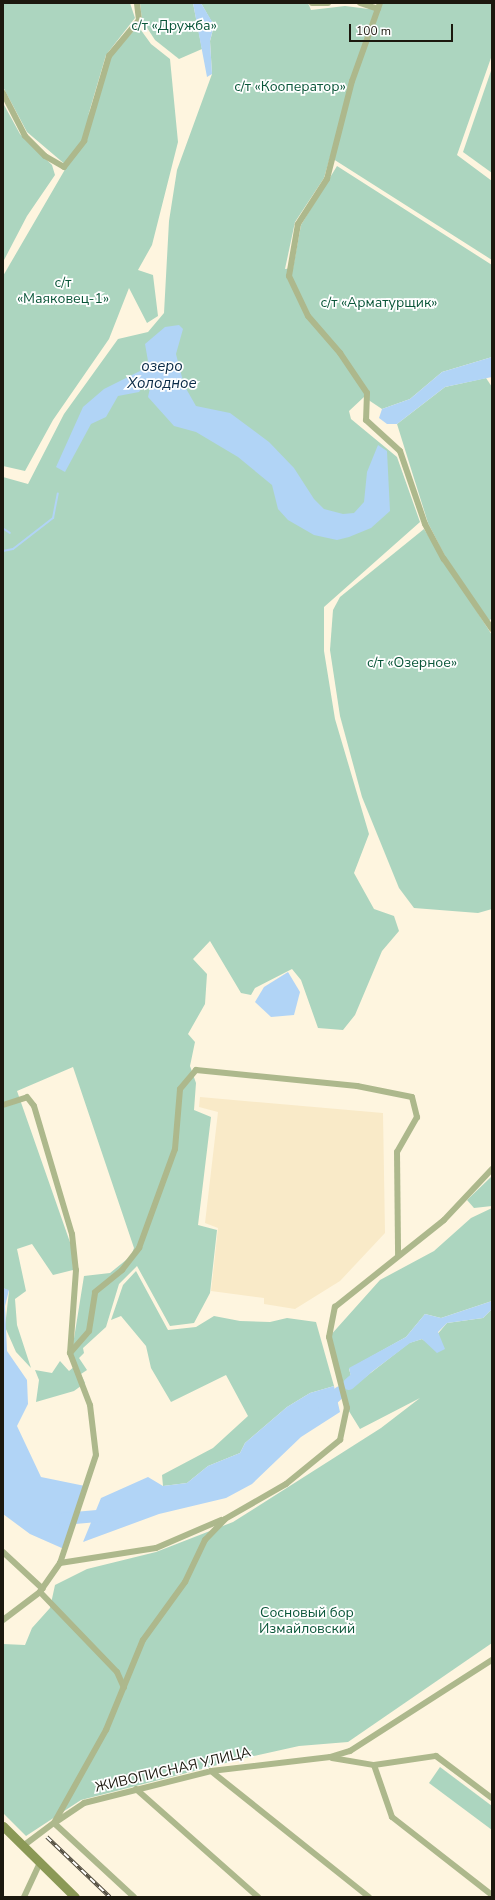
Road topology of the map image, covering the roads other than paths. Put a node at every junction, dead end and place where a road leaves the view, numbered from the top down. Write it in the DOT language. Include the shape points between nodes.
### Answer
graph roads {
  1 [pos="137,3"];
  2 [pos="312,3"];
  3 [pos="328,3"];
  4 [pos="360,3"];
  5 [pos="379,6"];
  6 [pos="3,93"];
  7 [pos="492,629"];
  8 [pos="3,1104"];
  9 [pos="492,1169"];
  10 [pos="398,1255"];
  11 [pos="70,1353"];
  12 [pos="225,1518"];
  13 [pos="3,1552"];
  14 [pos="60,1563"];
  15 [pos="42,1591"];
  16 [pos="3,1620"];
  17 [pos="492,1660"];
  18 [pos="124,1688"];
  19 [pos="330,1758"];
  20 [pos="374,1765"];
  21 [pos="211,1771"];
  22 [pos="136,1789"];
  23 [pos="492,1798"];
  24 [pos="54,1823"];
  25 [pos="3,1826"];
  26 [pos="23,1846"];
  27 [pos="40,1862"];
  28 [pos="492,1895"];
  29 [pos="24,1897"];
  30 [pos="75,1897"];
  31 [pos="134,1897"];
  32 [pos="258,1897"];
  33 [pos="369,1897"];
  1 -- 6 [label="street" via="139,20 109,56 84,141 64,167 45,156 25,136"];
  2 -- 3 [label="street"];
  4 -- 5 [label="street"];
  5 -- 7 [label="street" via="352,81 327,179 298,224 289,276 308,316 340,353 367,393 366,420 400,451 425,524 444,560"];
  8 -- 11 [label="street" via="27,1097 34,1106 55,1177 75,1253"];
  9 -- 10 [label="street" via="444,1220"];
  10 -- 11 [label="street" via="397,1152 417,1117 412,1097 357,1086 196,1070 180,1089 175,1149 142,1241 122,1270 95,1292 89,1330"];
  10 -- 12 [label="street" via="335,1307 329,1337 345,1390 347,1408 340,1440 286,1484"];
  11 -- 14 [label="street" via="90,1405 96,1455"];
  12 -- 14 [label="street" via="156,1548"];
  12 -- 18 [label="street" via="205,1540 185,1582 142,1640"];
  13 -- 15 [label="street"];
  14 -- 15 [label="street"];
  15 -- 16 [label="street"];
  15 -- 18 [label="street" via="117,1672"];
  17 -- 19 [label="street, ЖИВОПИСНАЯ УЛИЦА" via="393,1726 350,1751"];
  18 -- 24 [label="street" via="106,1730"];
  19 -- 20 [label="street"];
  19 -- 21 [label="street, ЖИВОПИСНАЯ УЛИЦА"];
  20 -- 23 [label="street" via="436,1756"];
  20 -- 28 [label="street" via="392,1817"];
  21 -- 22 [label="street, ЖИВОПИСНАЯ УЛИЦА"];
  21 -- 33 [label="street"];
  22 -- 24 [label="street, ЖИВОПИСНАЯ УЛИЦА" via="84,1803"];
  22 -- 32 [label="street"];
  24 -- 26 [label="street, ЖИВОПИСНАЯ УЛИЦА"];
  24 -- 31 [label="street"];
  25 -- 26 [label="main road"];
  26 -- 27 [label="main road"];
  27 -- 29 [label="street"];
  27 -- 30 [label="main road"];
}
